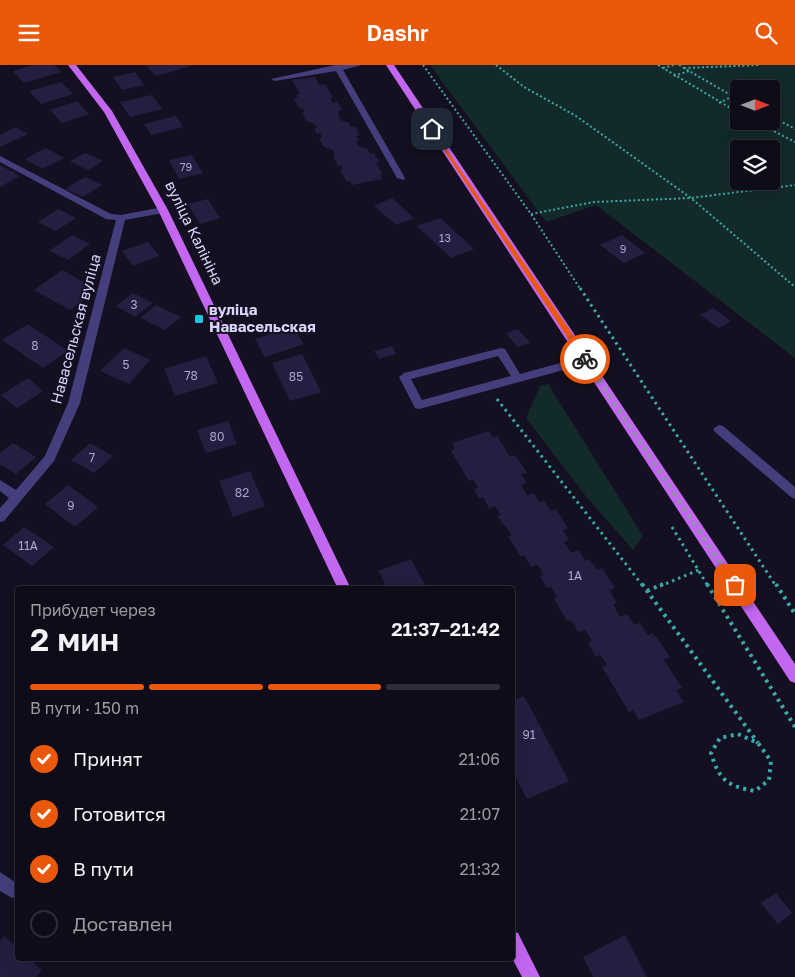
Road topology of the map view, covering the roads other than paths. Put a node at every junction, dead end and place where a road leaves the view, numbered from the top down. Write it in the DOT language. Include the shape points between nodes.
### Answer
graph roads {
  1 [pos="72,65"];
  2 [pos="358,65"];
  3 [pos="390,65"];
  4 [pos="338,67"];
  5 [pos="275,79"];
  6 [pos="0,159"];
  7 [pos="401,178"];
  8 [pos="163,210"];
  9 [pos="121,218"];
  10 [pos="586,360"];
  11 [pos="518,379"];
  12 [pos="719,429"];
  13 [pos="0,485"];
  14 [pos="795,494"];
  15 [pos="17,497"];
  16 [pos="0,517"];
  17 [pos="344,586"];
  18 [pos="795,676"];
  19 [pos="515,945"];
  20 [pos="530,977"];
  1 -- 8 [label="main road, вуліца Калініна" via="108,111"];
  2 -- 4 [label="street"];
  3 -- 10 [label="main road"];
  4 -- 5 [label="street"];
  4 -- 7 [label="street"];
  6 -- 9 [label="street" via="109,217"];
  8 -- 9 [label="street"];
  8 -- 17 [label="main road, вуліца Калініна"];
  9 -- 15 [label="street, Навасельская вуліца" via="74,403 50,458"];
  10 -- 11 [label="street"];
  10 -- 18 [label="main road"];
  11 -- 11 [label="street" via="419,405 404,377 501,352"];
  12 -- 14 [label="street"];
  13 -- 15 [label="street"];
  15 -- 16 [label="street, Навасельская вуліца"];
  19 -- 20 [label="main road"];
}
